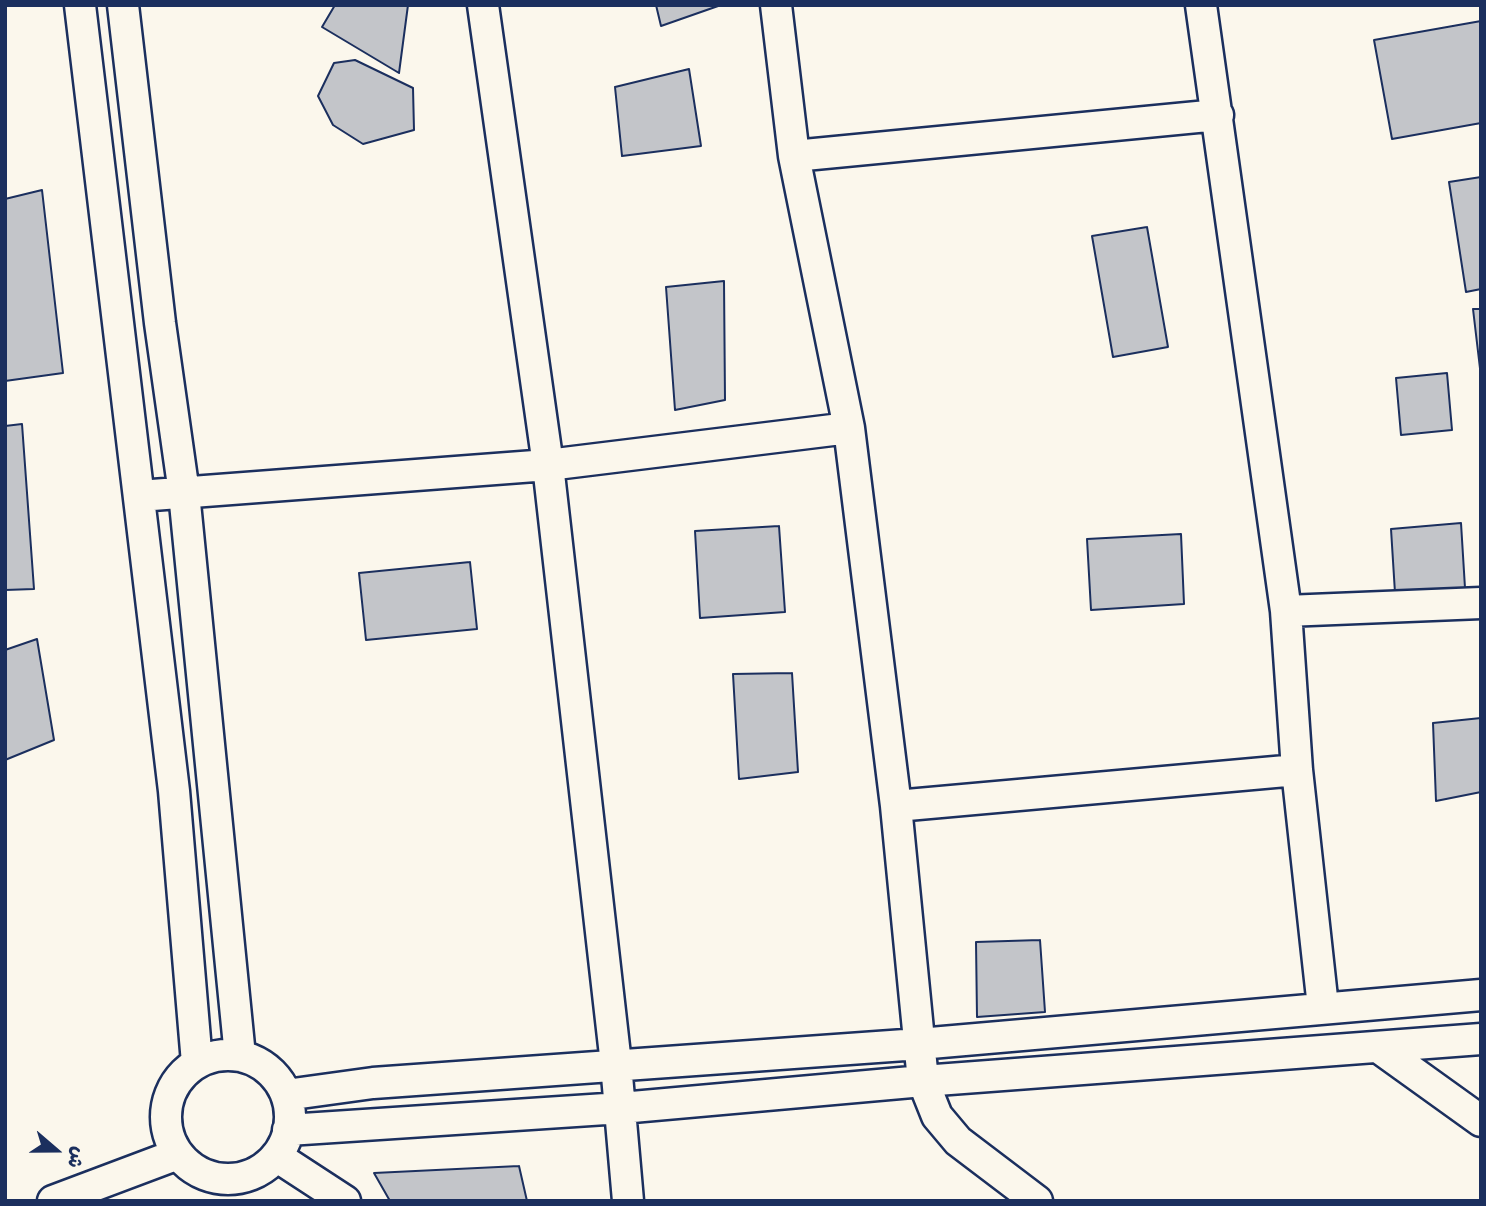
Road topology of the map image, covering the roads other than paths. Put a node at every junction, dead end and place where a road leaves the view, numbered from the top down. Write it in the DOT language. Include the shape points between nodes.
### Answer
graph roads {
  1 [pos="80,5"];
  2 [pos="123,5"];
  3 [pos="483,5"];
  4 [pos="776,5"];
  5 [pos="1201,5"];
  6 [pos="1218,115"];
  7 [pos="794,156"];
  8 [pos="849,428"];
  9 [pos="548,466"];
  10 [pos="184,493"];
  11 [pos="139,496"];
  12 [pos="1481,603"];
  13 [pos="1286,611"];
  14 [pos="1297,770"];
  15 [pos="213,789"];
  16 [pos="174,791"];
  17 [pos="896,806"];
  18 [pos="1481,995"];
  19 [pos="1323,1007"];
  20 [pos="1481,1039"];
  21 [pos="919,1044"];
  22 [pos="1378,1047"];
  23 [pos="240,1056"];
  24 [pos="197,1063"];
  25 [pos="616,1064"];
  26 [pos="923,1081"];
  27 [pos="286,1095"];
  28 [pos="621,1108"];
  29 [pos="1481,1121"];
  30 [pos="282,1143"];
  31 [pos="178,1154"];
  32 [pos="213,1189"];
  33 [pos="53,1201"];
  34 [pos="345,1201"];
  35 [pos="628,1201"];
  36 [pos="1037,1201"];
  1 -- 11 [label="street"];
  2 -- 10 [label="street"];
  3 -- 9 [label="street"];
  4 -- 7 [label="street"];
  5 -- 6 [label="street"];
  6 -- 7 [label="street"];
  6 -- 13 [label="street"];
  7 -- 8 [label="street"];
  8 -- 9 [label="street"];
  8 -- 17 [label="street"];
  9 -- 10 [label="street"];
  9 -- 25 [label="street"];
  10 -- 11 [label="street"];
  10 -- 15 [label="street"];
  11 -- 16 [label="street"];
  12 -- 13 [label="street"];
  13 -- 14 [label="street"];
  14 -- 17 [label="street"];
  14 -- 19 [label="street"];
  15 -- 16 [label="street"];
  15 -- 23 [label="street"];
  16 -- 24 [label="street"];
  17 -- 21 [label="street"];
  18 -- 19 [label="street"];
  19 -- 21 [label="street"];
  20 -- 22 [label="street"];
  21 -- 25 [label="street"];
  21 -- 26 [label="street"];
  22 -- 26 [label="street"];
  22 -- 29 [label="street"];
  23 -- 24 [label="street" via="218,1056"];
  23 -- 27 [label="street" via="259,1063 276,1077"];
  24 -- 31 [label="street" via="181,1076 170,1094 166,1115"];
  25 -- 27 [label="street" via="373,1083"];
  25 -- 28 [label="street"];
  26 -- 28 [label="street"];
  26 -- 36 [label="street" via="937,1116 958,1141"];
  27 -- 30 [label="street" via="290,1116"];
  28 -- 30 [label="street"];
  28 -- 35 [label="street"];
  30 -- 32 [label="street" via="258,1171"];
  30 -- 34 [label="street"];
  31 -- 32 [label="street"];
  31 -- 33 [label="street"];
}
